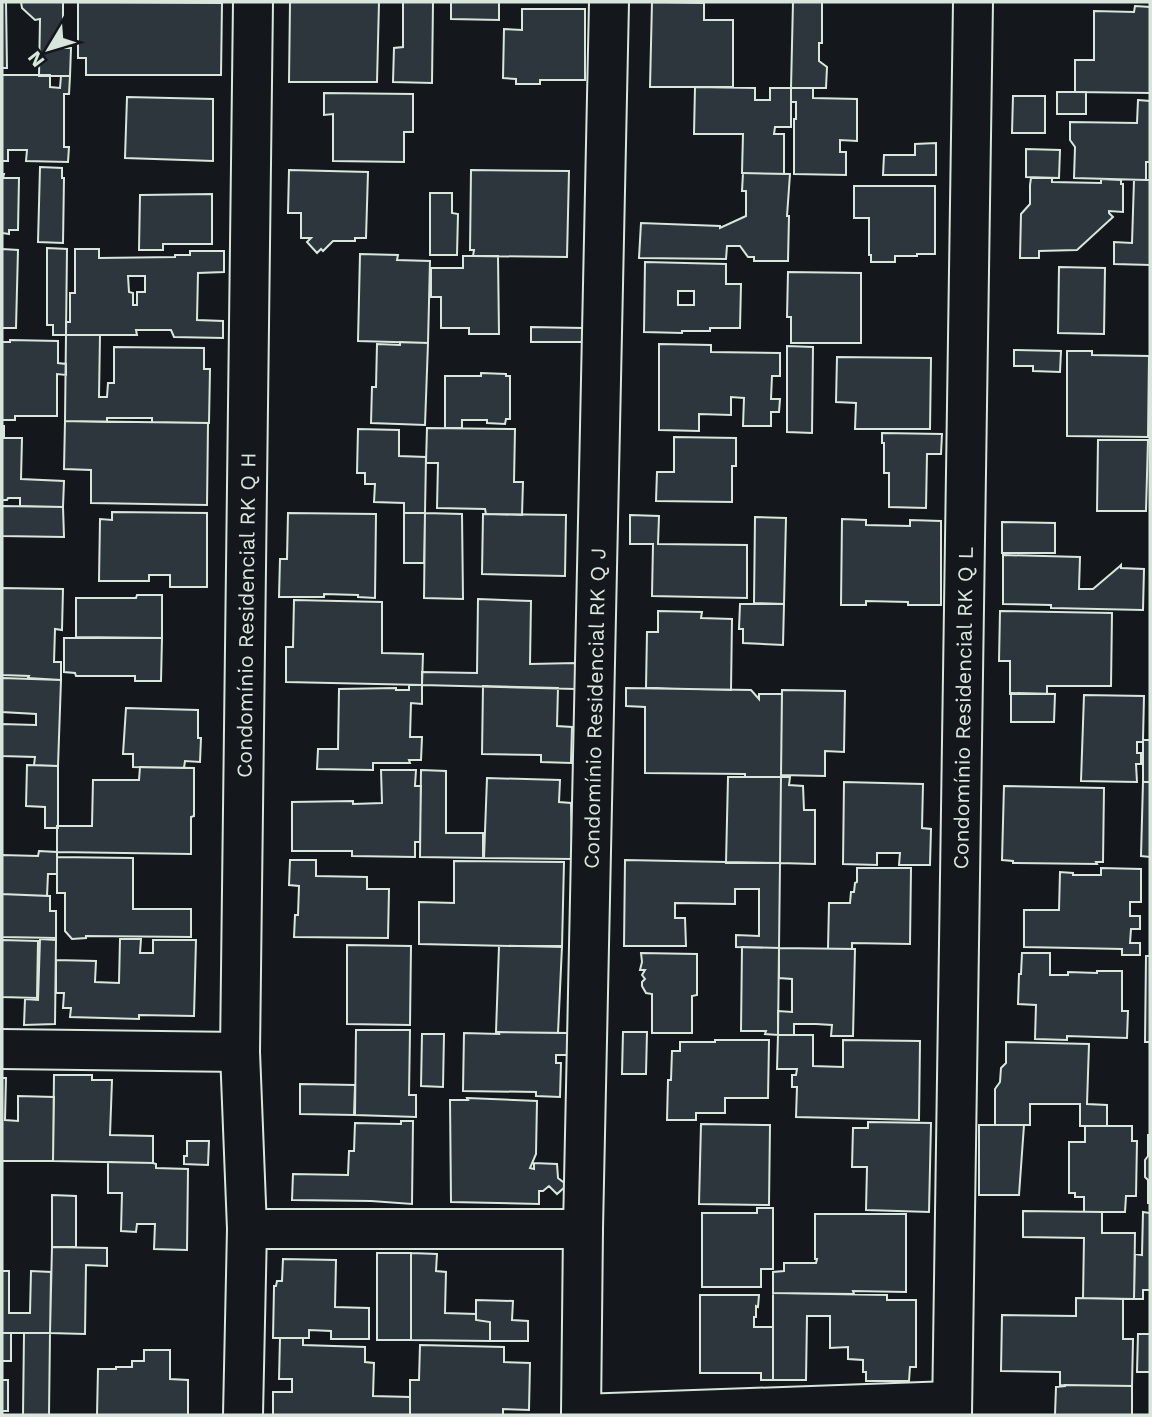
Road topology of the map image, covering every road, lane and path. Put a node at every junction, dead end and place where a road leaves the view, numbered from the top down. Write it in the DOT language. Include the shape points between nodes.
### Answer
graph roads {
  1 [pos="253,2"];
  2 [pos="608,2"];
  3 [pos="973,2"];
  4 [pos="2,1049"];
  5 [pos="240,1052"];
  6 [pos="247,1229"];
  7 [pos="583,1229"];
  8 [pos="952,1408"];
  9 [pos="243,1415"];
  10 [pos="581,1415"];
  1 -- 5 [label="street, Condomínio Residencial RK Q H"];
  2 -- 7 [label="street, Condomínio Residencial RK Q J"];
  3 -- 8 [label="street, Condomínio Residencial RK Q L"];
  4 -- 5 [label="street"];
  5 -- 6 [label="street, Condomínio Residencial RK Q H"];
  6 -- 7 [label="street"];
  6 -- 9 [label="street, Condomínio Residencial RK Q H"];
  7 -- 10 [label="street, Condomínio Residencial RK Q J"];
  8 -- 10 [label="street"];
}
